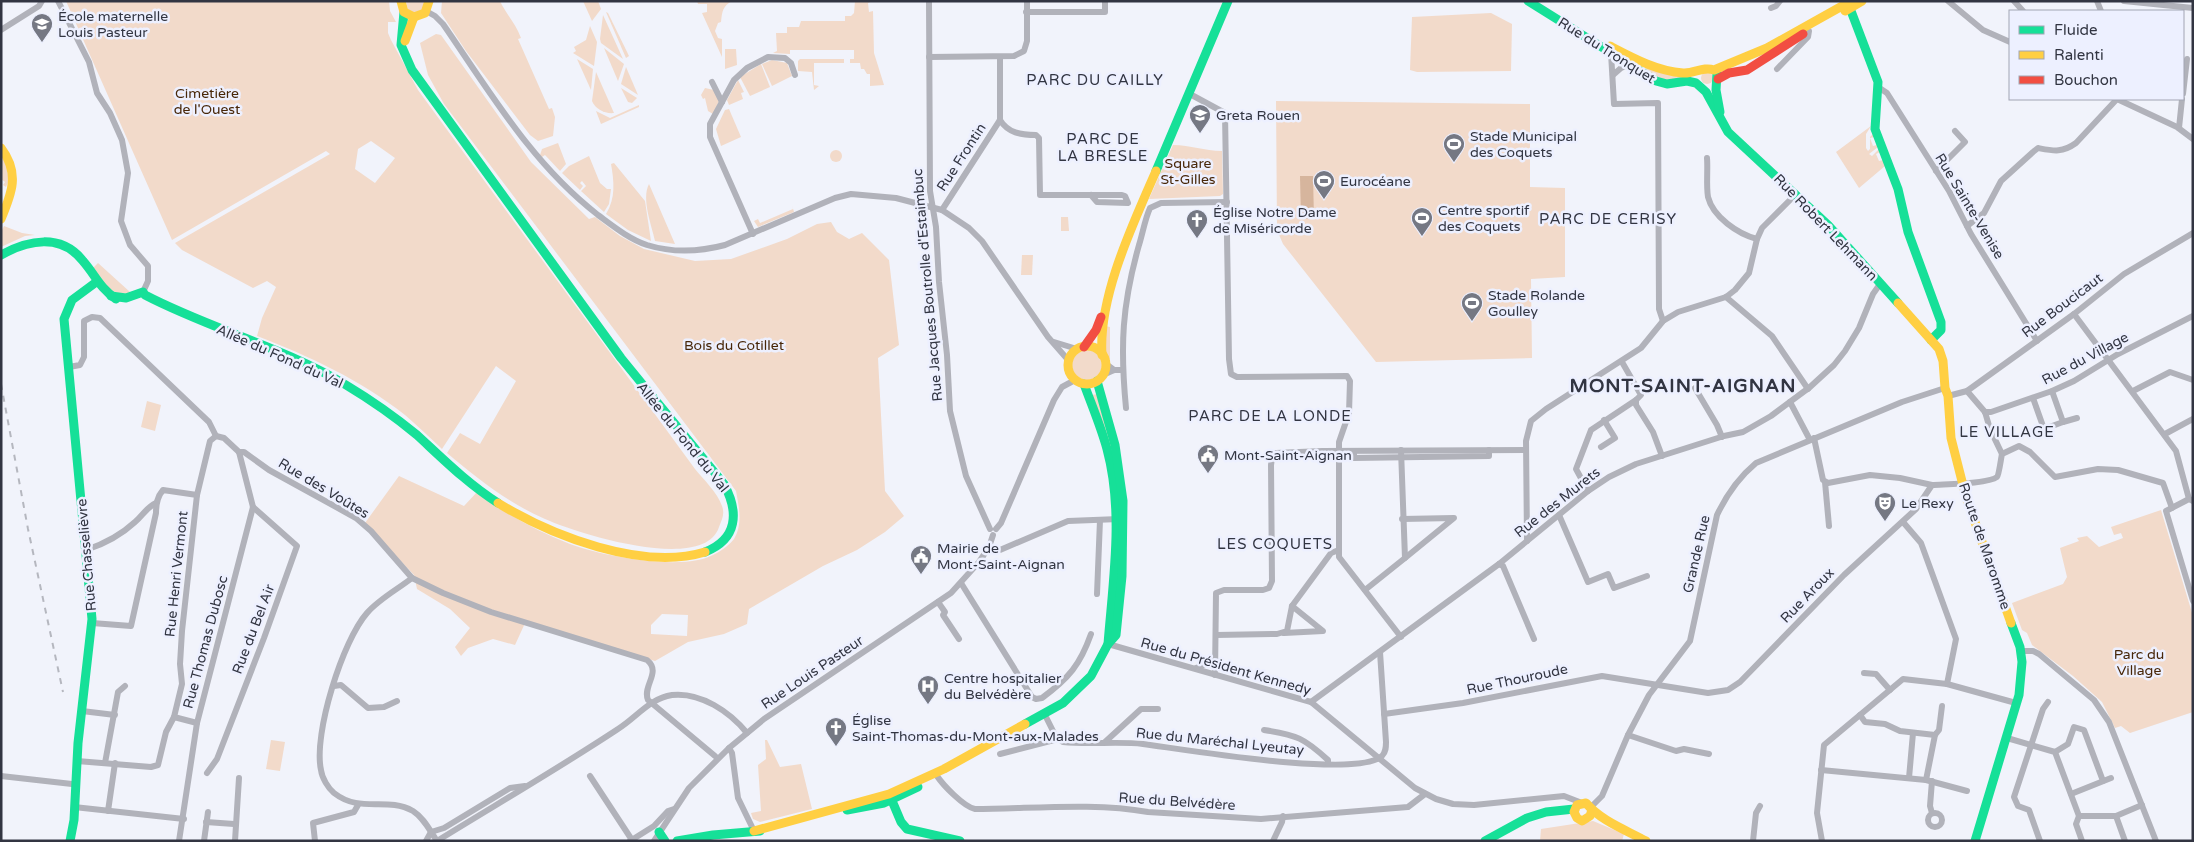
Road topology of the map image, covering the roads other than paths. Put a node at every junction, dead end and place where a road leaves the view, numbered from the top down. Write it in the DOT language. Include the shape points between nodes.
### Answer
graph roads {
  1 [pos="42,1"];
  2 [pos="58,1"];
  3 [pos="401,1"];
  4 [pos="429,1"];
  5 [pos="929,1"];
  6 [pos="1027,1"];
  7 [pos="1105,1"];
  8 [pos="1228,1"];
  9 [pos="1528,1"];
  10 [pos="1538,1"];
  11 [pos="1780,1"];
  12 [pos="1862,1"];
  13 [pos="1948,1"];
  14 [pos="2124,1"];
  15 [pos="1849,3"];
  16 [pos="2156,3"];
  17 [pos="1771,8"];
  18 [pos="2193,8"];
  19 [pos="426,11"];
  20 [pos="404,12"];
  21 [pos="1026,12"];
  22 [pos="414,17"];
  23 [pos="1,30"];
  24 [pos="1809,30"];
  25 [pos="2009,42"];
  26 [pos="1762,50"];
  27 [pos="1611,53"];
  28 [pos="404,56"];
  29 [pos="929,57"];
  30 [pos="1000,57"];
  31 [pos="2187,59"];
  32 [pos="1764,60"];
  33 [pos="1629,64"];
  34 [pos="1700,70"];
  35 [pos="1777,70"];
  36 [pos="795,75"];
  37 [pos="1613,75"];
  38 [pos="1716,78"];
  39 [pos="712,82"];
  40 [pos="2184,85"];
  41 [pos="1699,86"];
  42 [pos="1878,87"];
  43 [pos="1188,93"];
  44 [pos="2117,100"];
  45 [pos="2120,100"];
  46 [pos="2182,100"];
  47 [pos="722,102"];
  48 [pos="1720,117"];
  49 [pos="1000,120"];
  50 [pos="2179,128"];
  51 [pos="1955,130"];
  52 [pos="2193,139"];
  53 [pos="1,148"];
  54 [pos="1708,158"];
  55 [pos="1936,170"];
  56 [pos="1796,194"];
  57 [pos="1227,202"];
  58 [pos="931,207"];
  59 [pos="942,210"];
  60 [pos="1136,213"];
  61 [pos="1,219"];
  62 [pos="1967,226"];
  63 [pos="2193,233"];
  64 [pos="753,234"];
  65 [pos="1757,239"];
  66 [pos="1,255"];
  67 [pos="96,283"];
  68 [pos="1880,284"];
  69 [pos="144,296"];
  70 [pos="1109,296"];
  71 [pos="1726,297"];
  72 [pos="2074,314"];
  73 [pos="2193,316"];
  74 [pos="1663,321"];
  75 [pos="1931,340"];
  76 [pos="2036,341"];
  77 [pos="1052,342"];
  78 [pos="1081,348"];
  79 [pos="1104,359"];
  80 [pos="2108,359"];
  81 [pos="1069,361"];
  82 [pos="1622,362"];
  83 [pos="69,367"];
  84 [pos="1114,370"];
  85 [pos="1122,370"];
  86 [pos="1100,378"];
  87 [pos="2193,380"];
  88 [pos="1080,382"];
  89 [pos="1695,388"];
  90 [pos="1808,389"];
  91 [pos="1967,391"];
  92 [pos="2052,391"];
  93 [pos="1946,392"];
  94 [pos="2133,392"];
  95 [pos="2034,398"];
  96 [pos="1636,400"];
  97 [pos="1790,402"];
  98 [pos="1126,408"];
  99 [pos="1985,412"];
  100 [pos="2077,418"];
  101 [pos="2193,419"];
  102 [pos="1604,420"];
  103 [pos="2063,422"];
  104 [pos="2164,434"];
  105 [pos="216,436"];
  106 [pos="1722,437"];
  107 [pos="1812,439"];
  108 [pos="1602,447"];
  109 [pos="1526,450"];
  110 [pos="1340,451"];
  111 [pos="240,452"];
  112 [pos="1401,454"];
  113 [pos="2002,454"];
  114 [pos="1662,456"];
  115 [pos="1825,482"];
  116 [pos="1962,483"];
  117 [pos="1932,485"];
  118 [pos="1588,491"];
  119 [pos="197,495"];
  120 [pos="2191,500"];
  121 [pos="156,503"];
  122 [pos="253,508"];
  123 [pos="2172,508"];
  124 [pos="1560,515"];
  125 [pos="1119,519"];
  126 [pos="1402,519"];
  127 [pos="1100,520"];
  128 [pos="1903,522"];
  129 [pos="1829,526"];
  130 [pos="993,531"];
  131 [pos="1527,541"];
  132 [pos="990,547"];
  133 [pos="86,550"];
  134 [pos="1339,550"];
  135 [pos="1405,558"];
  136 [pos="1499,564"];
  137 [pos="1647,576"];
  138 [pos="412,578"];
  139 [pos="961,583"];
  140 [pos="1365,590"];
  141 [pos="1097,594"];
  142 [pos="2193,601"];
  143 [pos="938,602"];
  144 [pos="1292,606"];
  145 [pos="92,623"];
  146 [pos="1284,633"];
  147 [pos="1091,634"];
  148 [pos="1216,635"];
  149 [pos="1401,637"];
  150 [pos="959,639"];
  151 [pos="1534,639"];
  152 [pos="1108,644"];
  153 [pos="2021,651"];
  154 [pos="1380,652"];
  155 [pos="1216,660"];
  156 [pos="1196,668"];
  157 [pos="1864,673"];
  158 [pos="1214,675"];
  159 [pos="1948,684"];
  160 [pos="1656,685"];
  161 [pos="125,686"];
  162 [pos="334,686"];
  163 [pos="1890,690"];
  164 [pos="397,701"];
  165 [pos="1311,702"];
  166 [pos="2048,702"];
  167 [pos="652,703"];
  168 [pos="2016,703"];
  169 [pos="1942,706"];
  170 [pos="1158,709"];
  171 [pos="82,711"];
  172 [pos="1045,714"];
  173 [pos="1384,714"];
  174 [pos="1860,715"];
  175 [pos="115,716"];
  176 [pos="174,717"];
  177 [pos="197,723"];
  178 [pos="1264,730"];
  179 [pos="746,733"];
  180 [pos="1914,733"];
  181 [pos="1628,735"];
  182 [pos="1935,735"];
  183 [pos="2007,738"];
  184 [pos="1058,739"];
  185 [pos="1106,742"];
  186 [pos="2031,744"];
  187 [pos="729,748"];
  188 [pos="2055,752"];
  189 [pos="1000,754"];
  190 [pos="1709,754"];
  191 [pos="715,756"];
  192 [pos="1378,758"];
  193 [pos="77,761"];
  194 [pos="115,763"];
  195 [pos="105,764"];
  196 [pos="1328,764"];
  197 [pos="944,769"];
  198 [pos="1821,770"];
  199 [pos="207,773"];
  200 [pos="1,776"];
  201 [pos="590,776"];
  202 [pos="937,776"];
  203 [pos="239,778"];
  204 [pos="1909,778"];
  205 [pos="2111,778"];
  206 [pos="1929,780"];
  207 [pos="2103,780"];
  208 [pos="72,784"];
  209 [pos="526,786"];
  210 [pos="1967,791"];
  211 [pos="1425,794"];
  212 [pos="2071,794"];
  213 [pos="890,797"];
  214 [pos="358,805"];
  215 [pos="1760,806"];
  216 [pos="2142,806"];
  217 [pos="1577,807"];
  218 [pos="74,808"];
  219 [pos="674,809"];
  220 [pos="108,811"];
  221 [pos="1591,811"];
  222 [pos="208,812"];
  223 [pos="1932,813"];
  224 [pos="1283,816"];
  225 [pos="2079,816"];
  226 [pos="2116,816"];
  227 [pos="184,819"];
  228 [pos="206,822"];
  229 [pos="234,824"];
  230 [pos="754,831"];
  231 [pos="431,832"];
  232 [pos="659,832"];
  233 [pos="631,840"];
  234 [pos="70,841"];
  235 [pos="179,841"];
  236 [pos="204,841"];
  237 [pos="235,841"];
  238 [pos="314,841"];
  239 [pos="426,841"];
  240 [pos="437,841"];
  241 [pos="654,841"];
  242 [pos="665,841"];
  243 [pos="677,841"];
  244 [pos="960,841"];
  245 [pos="1273,841"];
  246 [pos="1486,841"];
  247 [pos="1492,841"];
  248 [pos="1646,841"];
  249 [pos="1754,841"];
  250 [pos="1822,841"];
  251 [pos="1975,841"];
  252 [pos="2040,841"];
  253 [pos="2082,841"];
  254 [pos="2125,841"];
  255 [pos="2156,841"];
  1 -- 23 [label="street"];
  2 -- 69 [label="street" via="89,62 99,99 110,113 122,140 128,173 121,221 127,241 148,266"];
  3 -- 20 [label="street"];
  4 -- 19 [label="street"];
  5 -- 29 [label="street, Rue Jacques Boutrolle d'Estaimbuc"];
  6 -- 21 [label="street"];
  7 -- 21 [label="street" via="1105,12"];
  8 -- 43 [label="street"];
  9 -- 27 [label="street, Rue du Tronquet"];
  10 -- 34 [label="street, Rue du Tronquet" via="1639,62 1673,72"];
  11 -- 17 [label="street"];
  12 -- 15 [label="street, Rue du Tronquet"];
  13 -- 25 [label="street" via="1983,30"];
  14 -- 16 [label="street"];
  15 -- 24 [label="street, Rue du Tronquet"];
  15 -- 26 [label="street, Rue du Tronquet"];
  15 -- 42 [label="street"];
  16 -- 18 [label="street"];
  19 -- 22 [label="street"];
  19 -- 64 [label="street" via="443,24 499,108 543,164 614,227 645,244 685,251 716,248"];
  20 -- 22 [label="street"];
  20 -- 28 [label="street, Allée du Fond du Val" via="401,36"];
  21 -- 30 [label="street" via="1024,51"];
  22 -- 28 [label="street" via="406,35"];
  24 -- 32 [label="street, Rue du Tronquet"];
  24 -- 35 [label="street, Rue du Tronquet" via="1808,37"];
  26 -- 32 [label="street"];
  26 -- 38 [label="street, Rue du Tronquet"];
  27 -- 33 [label="street, Rue du Tronquet"];
  27 -- 37 [label="street"];
  28 -- 69 [label="street, Allée du Fond du Val" via="635,377 730,494 734,518 730,532 721,544 701,555 661,557 603,548 547,530 468,482 408,428 344,384 283,354"];
  29 -- 30 [label="street"];
  29 -- 58 [label="street, Rue Jacques Boutrolle d'Estaimbuc"];
  30 -- 49 [label="street, Rue Frontin"];
  31 -- 40 [label="street"];
  32 -- 38 [label="street, Rue du Tronquet" via="1747,70"];
  33 -- 37 [label="street"];
  33 -- 41 [label="street, Rue du Tronquet" via="1662,84 1687,81"];
  34 -- 38 [label="street, Rue du Tronquet" via="1707,68"];
  34 -- 41 [label="street" via="1696,75"];
  36 -- 47 [label="street" via="788,60 765,58 738,76"];
  37 -- 74 [label="street" via="1614,104 1658,103 1659,309"];
  38 -- 41 [label="street, Rue du Tronquet" via="1709,90"];
  38 -- 48 [label="street, Rue Robert Lehmann"];
  39 -- 47 [label="street"];
  41 -- 48 [label="street, Rue Robert Lehmann" via="1709,96"];
  42 -- 55 [label="street, Rue Sainte-Venise" via="1886,93"];
  42 -- 75 [label="street" via="1875,129 1898,188 1908,232 1942,326"];
  43 -- 57 [label="street" via="1226,113"];
  43 -- 60 [label="street"];
  44 -- 62 [label="street" via="2069,148 2059,152 2038,148 2033,152 2001,181 1984,213"];
  45 -- 50 [label="street"];
  46 -- 50 [label="street"];
  47 -- 64 [label="street" via="710,124 710,137"];
  48 -- 56 [label="street, Rue Robert Lehmann" via="1728,132"];
  49 -- 59 [label="street, Rue Frontin"];
  49 -- 60 [label="street" via="1004,126 1021,135 1039,138 1040,195 1091,195 1097,202 1128,203"];
  50 -- 52 [label="street"];
  51 -- 55 [label="street" via="1965,142"];
  53 -- 61 [label="street" via="12,162 14,175"];
  54 -- 65 [label="street" via="1708,197 1713,207 1733,228"];
  55 -- 62 [label="street, Rue Sainte-Venise"];
  56 -- 65 [label="street" via="1769,219"];
  56 -- 68 [label="street, Rue Robert Lehmann"];
  57 -- 85 [label="street" via="1161,203 1150,208 1126,300"];
  57 -- 110 [label="street" via="1231,374 1237,377 1348,377 1349,413 1340,439"];
  58 -- 59 [label="street"];
  58 -- 64 [label="street" via="896,198 846,194"];
  58 -- 130 [label="street, Rue Jacques Boutrolle d'Estaimbuc" via="936,227 950,411 966,476"];
  59 -- 77 [label="street" via="969,228 985,244"];
  60 -- 70 [label="street"];
  62 -- 76 [label="street, Rue Sainte-Venise"];
  63 -- 72 [label="street, Rue Boucicaut" via="2124,274"];
  65 -- 71 [label="street" via="1749,273 1743,283"];
  66 -- 67 [label="street" via="29,242 52,243 79,256"];
  67 -- 69 [label="street" via="111,296"];
  67 -- 83 [label="street, Rue Chasselièvre" via="72,300 66,311"];
  68 -- 75 [label="street, Rue Robert Lehmann"];
  68 -- 90 [label="street, Rue des Murets" via="1845,351"];
  70 -- 78 [label="street" via="1096,330"];
  70 -- 79 [label="street" via="1101,342"];
  71 -- 74 [label="street" via="1694,306"];
  71 -- 90 [label="street" via="1772,336"];
  72 -- 76 [label="street, Rue Boucicaut"];
  72 -- 80 [label="street"];
  73 -- 80 [label="street, Rue du Village"];
  74 -- 82 [label="street" via="1641,348"];
  75 -- 93 [label="street, Route de Maromme" via="1943,357"];
  76 -- 91 [label="street, Rue Boucicaut"];
  77 -- 78 [label="street"];
  77 -- 81 [label="street"];
  78 -- 79 [label="street" via="1095,348"];
  78 -- 81 [label="street"];
  79 -- 84 [label="street"];
  79 -- 86 [label="street"];
  80 -- 92 [label="street, Rue du Village" via="2084,376"];
  80 -- 94 [label="street"];
  81 -- 88 [label="street" via="1069,371"];
  82 -- 96 [label="street" via="1641,395"];
  82 -- 109 [label="street" via="1536,416 1528,427"];
  83 -- 105 [label="street, Rue des Voûtes" via="80,365 84,357 84,321 100,318 209,422"];
  83 -- 133 [label="street, Rue Chasselièvre"];
  84 -- 85 [label="street"];
  84 -- 86 [label="street"];
  85 -- 98 [label="street"];
  86 -- 88 [label="street"];
  86 -- 125 [label="street" via="1115,445"];
  87 -- 94 [label="street" via="2170,372"];
  88 -- 125 [label="street" via="1110,463"];
  88 -- 130 [label="street, Rue Louis Pasteur" via="1062,387 1054,400 1001,523"];
  89 -- 106 [label="street"];
  90 -- 97 [label="street, Rue des Murets"];
  91 -- 93 [label="street, Rue Boucicaut"];
  91 -- 99 [label="street"];
  92 -- 95 [label="street, Rue du Village"];
  92 -- 103 [label="street"];
  93 -- 107 [label="street, Grande Rue" via="1902,402"];
  93 -- 116 [label="street, Route de Maromme" via="1950,433"];
  94 -- 104 [label="street"];
  95 -- 99 [label="street, Rue du Village"];
  95 -- 103 [label="street" via="2044,429"];
  96 -- 102 [label="street"];
  96 -- 114 [label="street" via="1636,406 1653,432"];
  97 -- 106 [label="street, Rue des Murets" via="1747,430"];
  97 -- 107 [label="street"];
  99 -- 113 [label="street"];
  100 -- 103 [label="street"];
  101 -- 104 [label="street"];
  102 -- 108 [label="street" via="1615,438"];
  102 -- 118 [label="street" via="1591,430 1576,465"];
  104 -- 120 [label="street" via="2176,451"];
  105 -- 111 [label="street, Rue des Voûtes" via="224,438"];
  105 -- 119 [label="street, Rue Henri Vermont" via="210,441"];
  106 -- 114 [label="street, Rue des Murets"];
  107 -- 115 [label="street"];
  107 -- 160 [label="street, Grande Rue" via="1756,463 1732,486 1717,514 1690,641"];
  109 -- 112 [label="street"];
  109 -- 131 [label="street"];
  110 -- 112 [label="street"];
  110 -- 134 [label="street"];
  110 -- 148 [label="street" via="1284,451 1274,455 1271,465 1271,585 1263,590 1216,593"];
  111 -- 122 [label="street, Rue Thomas Dubosc"];
  111 -- 138 [label="street, Rue des Voûtes" via="356,518"];
  112 -- 126 [label="street"];
  113 -- 116 [label="street" via="1999,474 1995,478"];
  113 -- 123 [label="street" via="2019,446 2030,452 2055,477 2098,469 2129,473 2163,483"];
  114 -- 118 [label="street, Rue des Murets" via="1621,471"];
  115 -- 117 [label="street" via="1879,476"];
  115 -- 129 [label="street"];
  116 -- 117 [label="street"];
  116 -- 153 [label="street, Route de Maromme" via="1975,528"];
  117 -- 128 [label="street, Rue Aroux"];
  118 -- 124 [label="street, Rue des Murets"];
  119 -- 121 [label="street" via="163,490"];
  119 -- 176 [label="street, Rue Henri Vermont" via="182,631 182,684"];
  120 -- 123 [label="street"];
  121 -- 133 [label="street" via="118,536"];
  121 -- 145 [label="street" via="132,626"];
  122 -- 177 [label="street, Rue Thomas Dubosc"];
  122 -- 199 [label="street, Rue du Bel Air" via="297,546 217,759"];
  123 -- 142 [label="street" via="2166,511"];
  124 -- 131 [label="street, Rue des Murets"];
  124 -- 137 [label="street" via="1588,582 1608,574 1614,588"];
  125 -- 127 [label="street"];
  125 -- 152 [label="street"];
  126 -- 135 [label="street"];
  126 -- 135 [label="street" via="1454,518"];
  127 -- 132 [label="street" via="1068,521 1000,550"];
  127 -- 141 [label="street"];
  128 -- 159 [label="street" via="1922,543 1956,639"];
  128 -- 160 [label="street, Rue Aroux" via="1844,576 1734,687 1708,692"];
  130 -- 132 [label="street, Rue Louis Pasteur"];
  131 -- 136 [label="street, Rue des Murets"];
  132 -- 139 [label="street, Rue Louis Pasteur"];
  133 -- 145 [label="street, Rue Chasselièvre"];
  134 -- 140 [label="street" via="1339,557"];
  134 -- 144 [label="street" via="1331,553"];
  135 -- 140 [label="street"];
  136 -- 149 [label="street, Rue des Murets"];
  136 -- 151 [label="street" via="1503,566"];
  138 -- 162 [label="street" via="367,612 348,642"];
  138 -- 167 [label="street, Rue des Voûtes" via="491,612 647,660 654,670 646,692"];
  139 -- 143 [label="street, Rue Louis Pasteur"];
  139 -- 147 [label="street" via="1036,699 1042,698 1073,672 1084,655"];
  140 -- 149 [label="street"];
  143 -- 150 [label="street"];
  143 -- 179 [label="street, Rue Louis Pasteur"];
  144 -- 146 [label="street"];
  144 -- 146 [label="street" via="1324,631"];
  145 -- 171 [label="street, Rue Chasselièvre"];
  146 -- 148 [label="street"];
  148 -- 155 [label="street"];
  149 -- 154 [label="street, Rue des Murets"];
  152 -- 156 [label="street, Rue du Président Kennedy"];
  152 -- 172 [label="street" via="1095,670 1081,688"];
  153 -- 168 [label="street, Route de Maromme" via="2023,675"];
  153 -- 216 [label="street" via="2039,654 2094,700 2109,722"];
  154 -- 165 [label="street, Rue des Murets"];
  154 -- 173 [label="street"];
  155 -- 156 [label="street"];
  155 -- 158 [label="street"];
  156 -- 158 [label="street, Rue du Président Kennedy"];
  157 -- 163 [label="street" via="1876,674"];
  158 -- 165 [label="street, Rue du Président Kennedy"];
  159 -- 163 [label="street" via="1903,679"];
  159 -- 168 [label="street"];
  160 -- 173 [label="street, Rue Thouroude" via="1602,676 1463,703"];
  160 -- 181 [label="street, Grande Rue"];
  161 -- 175 [label="street" via="118,692"];
  162 -- 164 [label="street" via="341,685 368,708 384,707"];
  162 -- 214 [label="street" via="321,730 320,770 332,791"];
  163 -- 174 [label="street"];
  165 -- 192 [label="street, Rue du Président Kennedy"];
  166 -- 186 [label="street" via="2042,709"];
  167 -- 179 [label="street" via="671,695 691,697 722,709"];
  167 -- 191 [label="street"];
  167 -- 209 [label="street" via="620,728"];
  168 -- 183 [label="street, Route de Maromme"];
  169 -- 182 [label="street" via="1939,730"];
  170 -- 185 [label="street" via="1141,709"];
  171 -- 175 [label="street"];
  171 -- 193 [label="street, Rue Chasselièvre"];
  172 -- 184 [label="street"];
  172 -- 197 [label="street"];
  173 -- 192 [label="street" via="1385,750"];
  174 -- 180 [label="street" via="1865,722"];
  174 -- 198 [label="street" via="1824,745"];
  175 -- 195 [label="street"];
  176 -- 177 [label="street"];
  176 -- 194 [label="street, Rue Henri Vermont" via="166,732 158,765"];
  177 -- 227 [label="street, Rue Thomas Dubosc"];
  178 -- 196 [label="street" via="1307,741 1328,760"];
  179 -- 187 [label="street, Rue Louis Pasteur"];
  180 -- 182 [label="street"];
  180 -- 204 [label="street"];
  181 -- 190 [label="street" via="1676,751 1684,749"];
  181 -- 221 [label="street, Grande Rue" via="1602,796"];
  182 -- 206 [label="street"];
  183 -- 186 [label="street"];
  183 -- 251 [label="street, Route de Maromme"];
  184 -- 185 [label="street, Rue du Maréchal Lyeutay"];
  184 -- 189 [label="street, Rue du Maréchal Lyeutay"];
  185 -- 196 [label="street, Rue du Maréchal Lyeutay" via="1238,758"];
  186 -- 188 [label="street"];
  186 -- 252 [label="street" via="2014,797 2018,806 2029,810"];
  187 -- 219 [label="street, Rue Louis Pasteur" via="689,788"];
  187 -- 230 [label="street" via="738,798"];
  188 -- 207 [label="street" via="2068,744 2074,727 2084,730"];
  188 -- 212 [label="street"];
  192 -- 196 [label="street, Rue du Maréchal Lyeutay" via="1362,764"];
  192 -- 211 [label="street, Rue du Président Kennedy"];
  193 -- 195 [label="street"];
  193 -- 218 [label="street, Rue Chasselièvre"];
  194 -- 195 [label="street"];
  194 -- 220 [label="street"];
  197 -- 202 [label="street"];
  197 -- 213 [label="street"];
  198 -- 204 [label="street"];
  198 -- 250 [label="street" via="1817,813"];
  200 -- 208 [label="street"];
  201 -- 233 [label="street"];
  202 -- 213 [label="street" via="910,792"];
  202 -- 224 [label="street, Rue du Belvédère" via="972,809 1120,809 1246,819"];
  203 -- 229 [label="street"];
  204 -- 206 [label="street"];
  205 -- 207 [label="street"];
  206 -- 210 [label="street"];
  206 -- 223 [label="street"];
  207 -- 212 [label="street"];
  209 -- 231 [label="street" via="510,788 444,828"];
  209 -- 240 [label="street"];
  211 -- 217 [label="street, Rue du Président Kennedy" via="1460,805 1568,796"];
  211 -- 224 [label="street, Rue du Belvédère" via="1408,807"];
  212 -- 225 [label="street"];
  213 -- 230 [label="street"];
  213 -- 230 [label="street" via="870,807 845,810 764,832"];
  213 -- 244 [label="street" via="900,822 907,829"];
  214 -- 231 [label="street" via="399,806 414,812"];
  214 -- 238 [label="street" via="354,812 313,823"];
  215 -- 249 [label="street" via="1756,813"];
  216 -- 226 [label="street"];
  216 -- 255 [label="street"];
  217 -- 221 [label="street"];
  217 -- 221 [label="street" via="1582,821"];
  217 -- 246 [label="street" via="1531,816"];
  217 -- 247 [label="street" via="1515,828"];
  218 -- 220 [label="street"];
  218 -- 234 [label="street, Rue Chasselièvre"];
  219 -- 232 [label="street, Rue Louis Pasteur"];
  219 -- 233 [label="street"];
  220 -- 227 [label="street"];
  221 -- 248 [label="street"];
  222 -- 228 [label="street"];
  224 -- 245 [label="street"];
  225 -- 226 [label="street"];
  225 -- 253 [label="street" via="2076,824"];
  226 -- 254 [label="street"];
  227 -- 235 [label="street, Rue Thomas Dubosc"];
  228 -- 229 [label="street"];
  228 -- 236 [label="street"];
  229 -- 237 [label="street"];
  230 -- 243 [label="street"];
  231 -- 239 [label="street"];
  231 -- 240 [label="street"];
  232 -- 241 [label="street, Rue Louis Pasteur"];
  232 -- 242 [label="street"];
}
